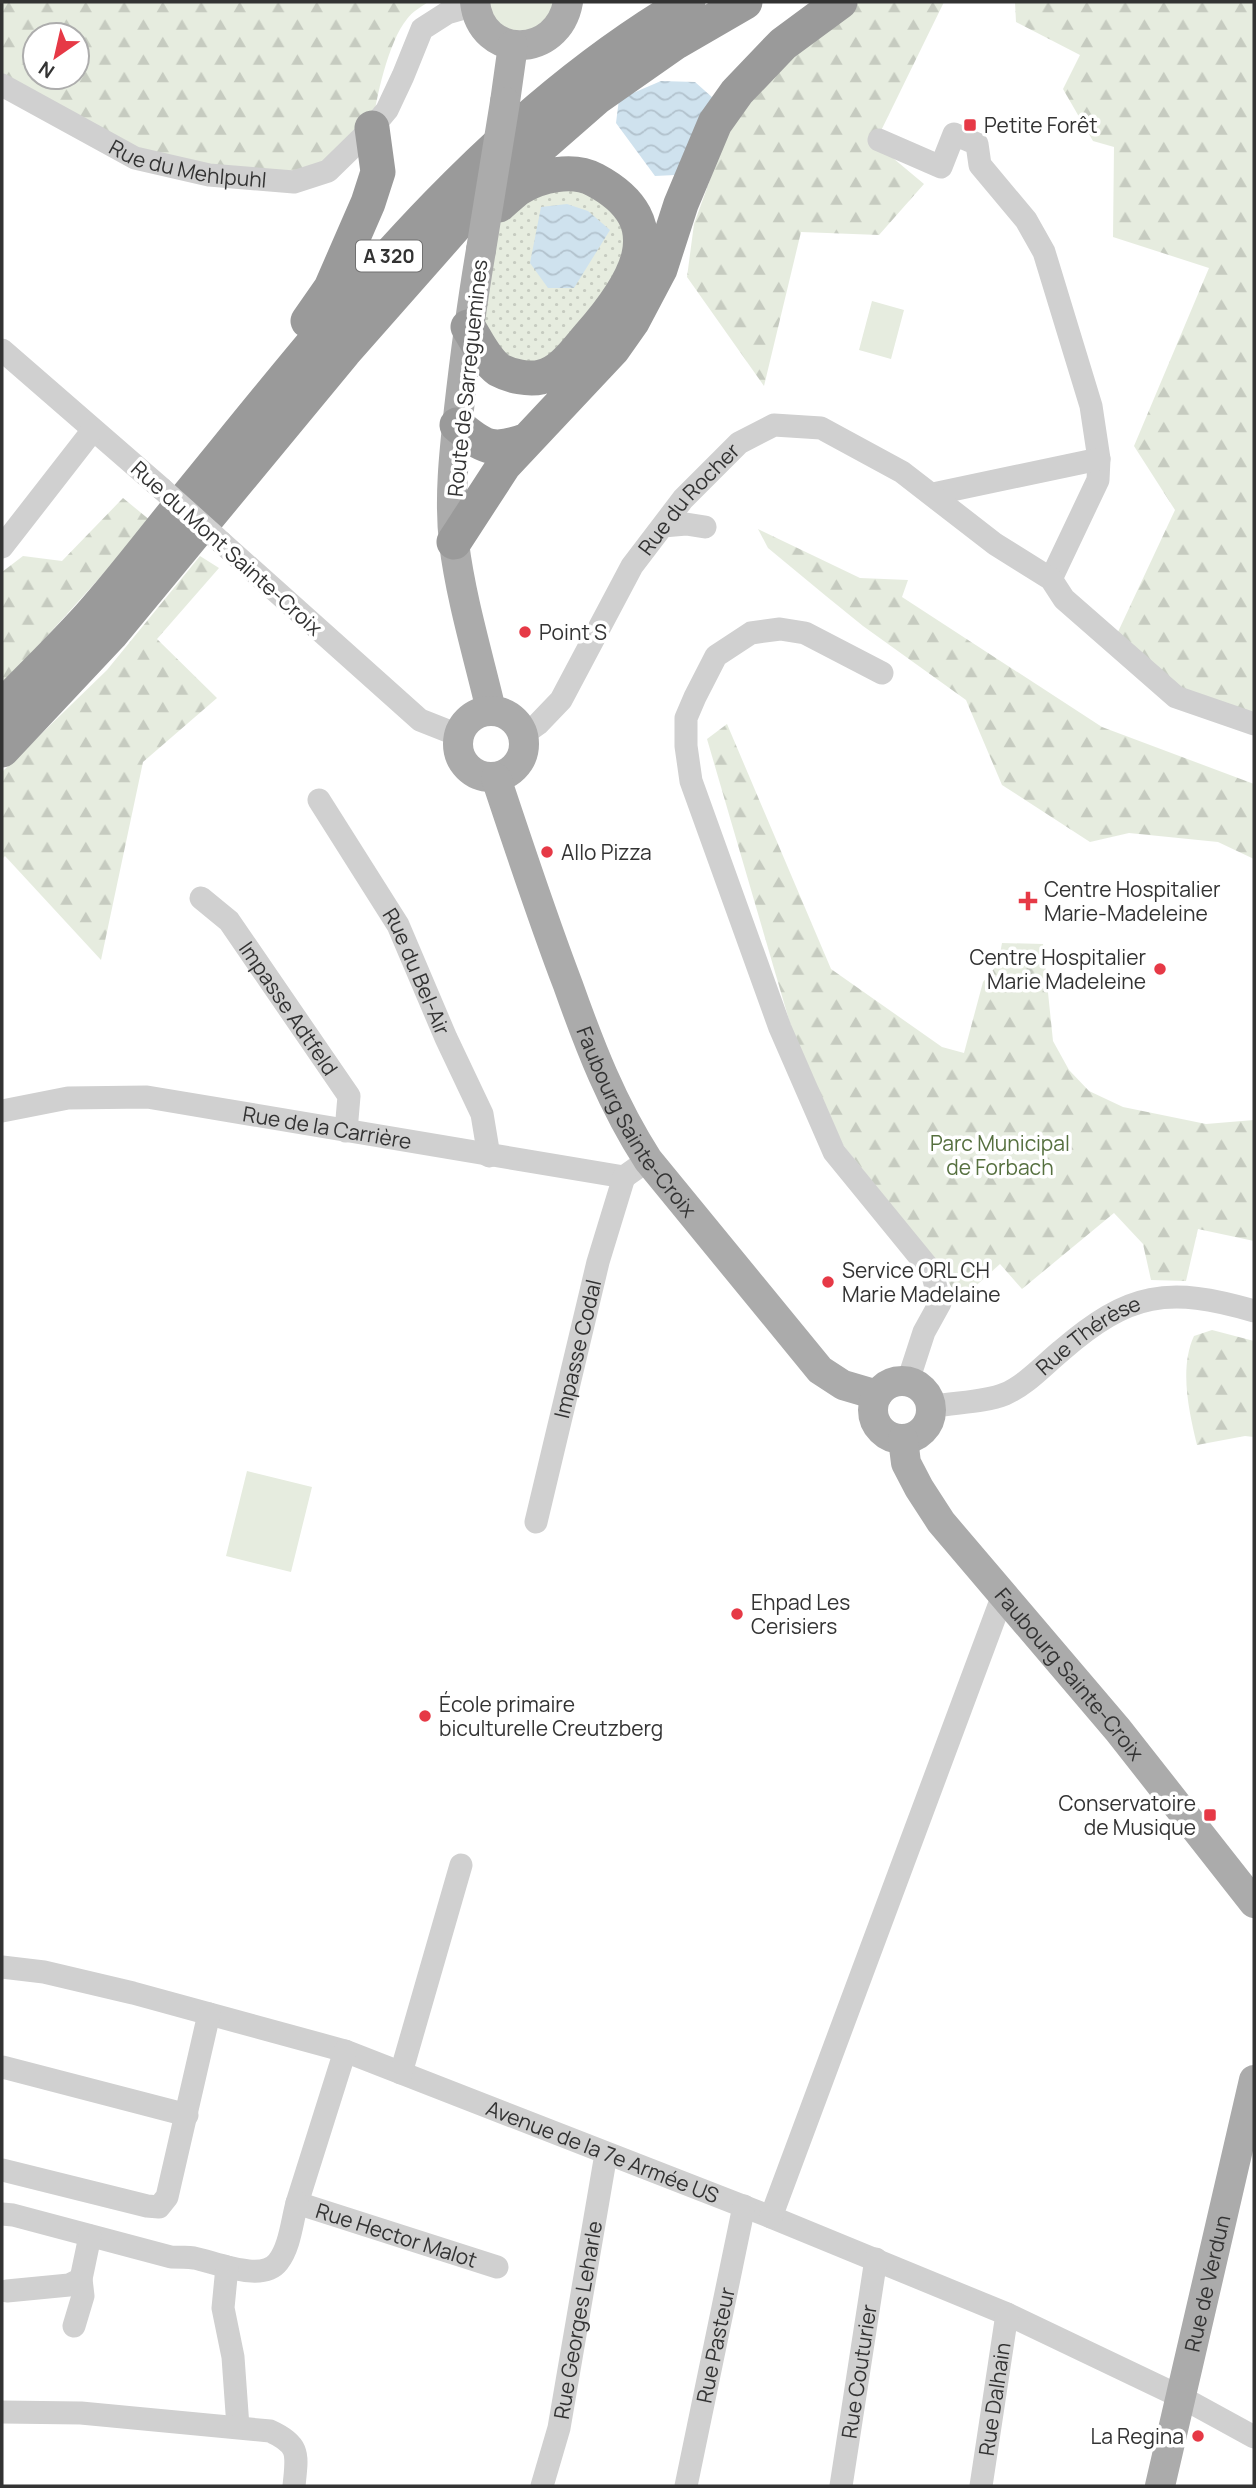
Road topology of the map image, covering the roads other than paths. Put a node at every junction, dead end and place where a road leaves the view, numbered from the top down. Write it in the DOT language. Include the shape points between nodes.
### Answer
graph roads {
  1 [pos="569,2"];
  2 [pos="688,2"];
  3 [pos="745,2"];
  4 [pos="839,2"];
  5 [pos="475,4"];
  6 [pos="513,45"];
  7 [pos="2,85"];
  8 [pos="372,128"];
  9 [pos="879,140"];
  10 [pos="456,225"];
  11 [pos="468,327"];
  12 [pos="2,350"];
  13 [pos="457,425"];
  14 [pos="93,430"];
  15 [pos="527,440"];
  16 [pos="226,450"];
  17 [pos="1099,459"];
  18 [pos="933,494"];
  19 [pos="683,499"];
  20 [pos="663,526"];
  21 [pos="454,542"];
  22 [pos="2,547"];
  23 [pos="1051,579"];
  24 [pos="882,673"];
  25 [pos="2,707"];
  26 [pos="491,710"];
  27 [pos="1254,724"];
  28 [pos="524,734"];
  29 [pos="458,735"];
  30 [pos="2,750"];
  31 [pos="496,778"];
  32 [pos="319,800"];
  33 [pos="201,898"];
  34 [pos="2,1111"];
  35 [pos="346,1131"];
  36 [pos="489,1156"];
  37 [pos="636,1168"];
  38 [pos="1254,1311"];
  39 [pos="908,1381"];
  40 [pos="877,1395"];
  41 [pos="931,1406"];
  42 [pos="903,1439"];
  43 [pos="536,1522"];
  44 [pos="1003,1595"];
  45 [pos="461,1865"];
  46 [pos="1254,1903"];
  47 [pos="2,1967"];
  48 [pos="209,2014"];
  49 [pos="345,2051"];
  50 [pos="2,2067"];
  51 [pos="401,2073"];
  52 [pos="1254,2080"];
  53 [pos="187,2115"];
  54 [pos="606,2154"];
  55 [pos="2,2170"];
  56 [pos="297,2203"];
  57 [pos="744,2206"];
  58 [pos="2,2214"];
  59 [pos="771,2217"];
  60 [pos="90,2236"];
  61 [pos="876,2259"];
  62 [pos="228,2267"];
  63 [pos="497,2267"];
  64 [pos="81,2278"];
  65 [pos="7,2291"];
  66 [pos="1007,2314"];
  67 [pos="74,2326"];
  68 [pos="1181,2397"];
  69 [pos="2,2412"];
  70 [pos="238,2427"];
  71 [pos="1254,2437"];
  72 [pos="294,2486"];
  73 [pos="542,2486"];
  74 [pos="686,2486"];
  75 [pos="841,2486"];
  76 [pos="981,2486"];
  77 [pos="1160,2486"];
  1 -- 6 [label="main road" via="556,31 529,45"];
  2 -- 16 [label="highway, A 320" via="572,82 475,166 324,330"];
  3 -- 10 [label="highway, A 320" via="676,42 596,98"];
  4 -- 15 [label="highway" via="783,44 737,92 715,123 660,269 632,322 613,349"];
  5 -- 6 [label="main road" via="488,31"];
  5 -- 8 [label="street, Rue du Mehlpuhl" via="447,13 422,29 392,99"];
  6 -- 11 [label="main road, Route de Sarreguemines, bridge"];
  7 -- 8 [label="street, Rue du Mehlpuhl" via="135,158 209,175 294,182 328,171"];
  8 -- 16 [label="highway" via="378,172 331,288 243,409"];
  9 -- 17 [label="street" via="941,167 954,134 977,144 980,165 1026,220 1044,252 1091,406"];
  10 -- 11 [label="highway" via="479,222 519,188 560,173 584,174 611,189 631,209 641,236 639,262 629,285 564,365 541,377 499,370"];
  10 -- 30 [label="highway, A 320" via="344,352 111,634"];
  11 -- 13 [label="main road, Route de Sarreguemines"];
  12 -- 14 [label="street, Rue du Mont Sainte-Croix"];
  13 -- 15 [label="highway" via="490,447 506,448"];
  13 -- 21 [label="main road, Route de Sarreguemines"];
  14 -- 22 [label="street"];
  14 -- 29 [label="street, Rue du Mont Sainte-Croix, bridge" via="421,720"];
  15 -- 21 [label="highway" via="488,488"];
  16 -- 25 [label="highway, A 320" via="90,615"];
  17 -- 18 [label="street"];
  17 -- 23 [label="street" via="1098,480"];
  18 -- 19 [label="street, Rue du Rocher" via="821,428 774,425 739,443"];
  18 -- 23 [label="street, Rue du Rocher" via="995,544"];
  19 -- 20 [label="street, Rue du Rocher"];
  19 -- 20 [label="street" via="705,527"];
  20 -- 28 [label="street, Rue du Rocher" via="632,566 561,700"];
  21 -- 26 [label="main road, Route de Sarreguemines"];
  23 -- 27 [label="street, Rue du Rocher" via="1064,599 1176,696"];
  24 -- 39 [label="street" via="805,633 780,629 751,633 716,656 704,674 687,718 686,746 691,780 780,1028 834,1152 932,1272 940,1303 924,1332"];
  26 -- 28 [label="main road" via="517,721"];
  26 -- 29 [label="main road" via="470,717"];
  28 -- 31 [label="main road" via="524,753 514,770"];
  29 -- 31 [label="main road" via="458,751 465,766 479,776"];
  31 -- 37 [label="main road, Faubourg Sainte-Croix" via="601,1074 628,1128"];
  32 -- 36 [label="street, Rue du Bel-Air" via="398,925 482,1114"];
  33 -- 35 [label="street, Impasse Adtfeld" via="229,921 349,1097"];
  34 -- 35 [label="street, Rue de la Carrière" via="68,1098 147,1097"];
  35 -- 36 [label="street, Rue de la Carrière"];
  36 -- 37 [label="street, Rue de la Carrière"];
  37 -- 40 [label="main road, Faubourg Sainte-Croix" via="820,1370 843,1385"];
  37 -- 43 [label="street, Impasse Codal" via="595,1275"];
  38 -- 41 [label="street, Rue Thérèse" via="1205,1299 1148,1299 1124,1307 1083,1332 1005,1394"];
  39 -- 40 [label="main road" via="893,1383"];
  39 -- 41 [label="main road" via="922,1389"];
  40 -- 42 [label="main road" via="873,1410 877,1425"];
  41 -- 42 [label="main road" via="925,1429"];
  42 -- 44 [label="main road, Faubourg Sainte-Croix" via="906,1463 919,1488 941,1522"];
  44 -- 46 [label="main road, Faubourg Sainte-Croix" via="1118,1730"];
  44 -- 59 [label="street"];
  45 -- 51 [label="street"];
  47 -- 48 [label="street, Avenue de la 7e Armée US" via="44,1972"];
  48 -- 49 [label="street, Avenue de la 7e Armée US"];
  48 -- 53 [label="street"];
  49 -- 51 [label="street, Avenue de la 7e Armée US"];
  49 -- 56 [label="street, Rue Hector Malot"];
  50 -- 53 [label="street"];
  51 -- 54 [label="street, Avenue de la 7e Armée US"];
  52 -- 68 [label="main road, Rue de Verdun"];
  53 -- 55 [label="street" via="167,2197 159,2207"];
  54 -- 57 [label="street, Avenue de la 7e Armée US"];
  54 -- 73 [label="street, Rue Georges Leharle" via="559,2428"];
  56 -- 62 [label="street, Rue Hector Malot" via="277,2263 246,2271"];
  56 -- 63 [label="street, Rue Hector Malot"];
  57 -- 59 [label="street, Avenue de la 7e Armée US"];
  57 -- 74 [label="street, Rue Pasteur"];
  58 -- 60 [label="street, Rue Hector Malot"];
  59 -- 61 [label="street, Avenue de la 7e Armée US"];
  60 -- 62 [label="street, Rue Hector Malot"];
  60 -- 64 [label="street"];
  61 -- 66 [label="street, Avenue de la 7e Armée US"];
  61 -- 75 [label="street, Rue Couturier"];
  62 -- 70 [label="street" via="223,2308 233,2357"];
  64 -- 65 [label="street" via="69,2285"];
  64 -- 67 [label="street" via="83,2296"];
  66 -- 68 [label="street, Avenue de la 7e Armée US"];
  66 -- 76 [label="street, Rue Dalhain"];
  68 -- 71 [label="street, Avenue de la 7e Armée US"];
  68 -- 77 [label="main road, Rue de Verdun"];
  69 -- 70 [label="street" via="81,2413"];
  70 -- 72 [label="street" via="270,2431 288,2439 297,2456"];
}
